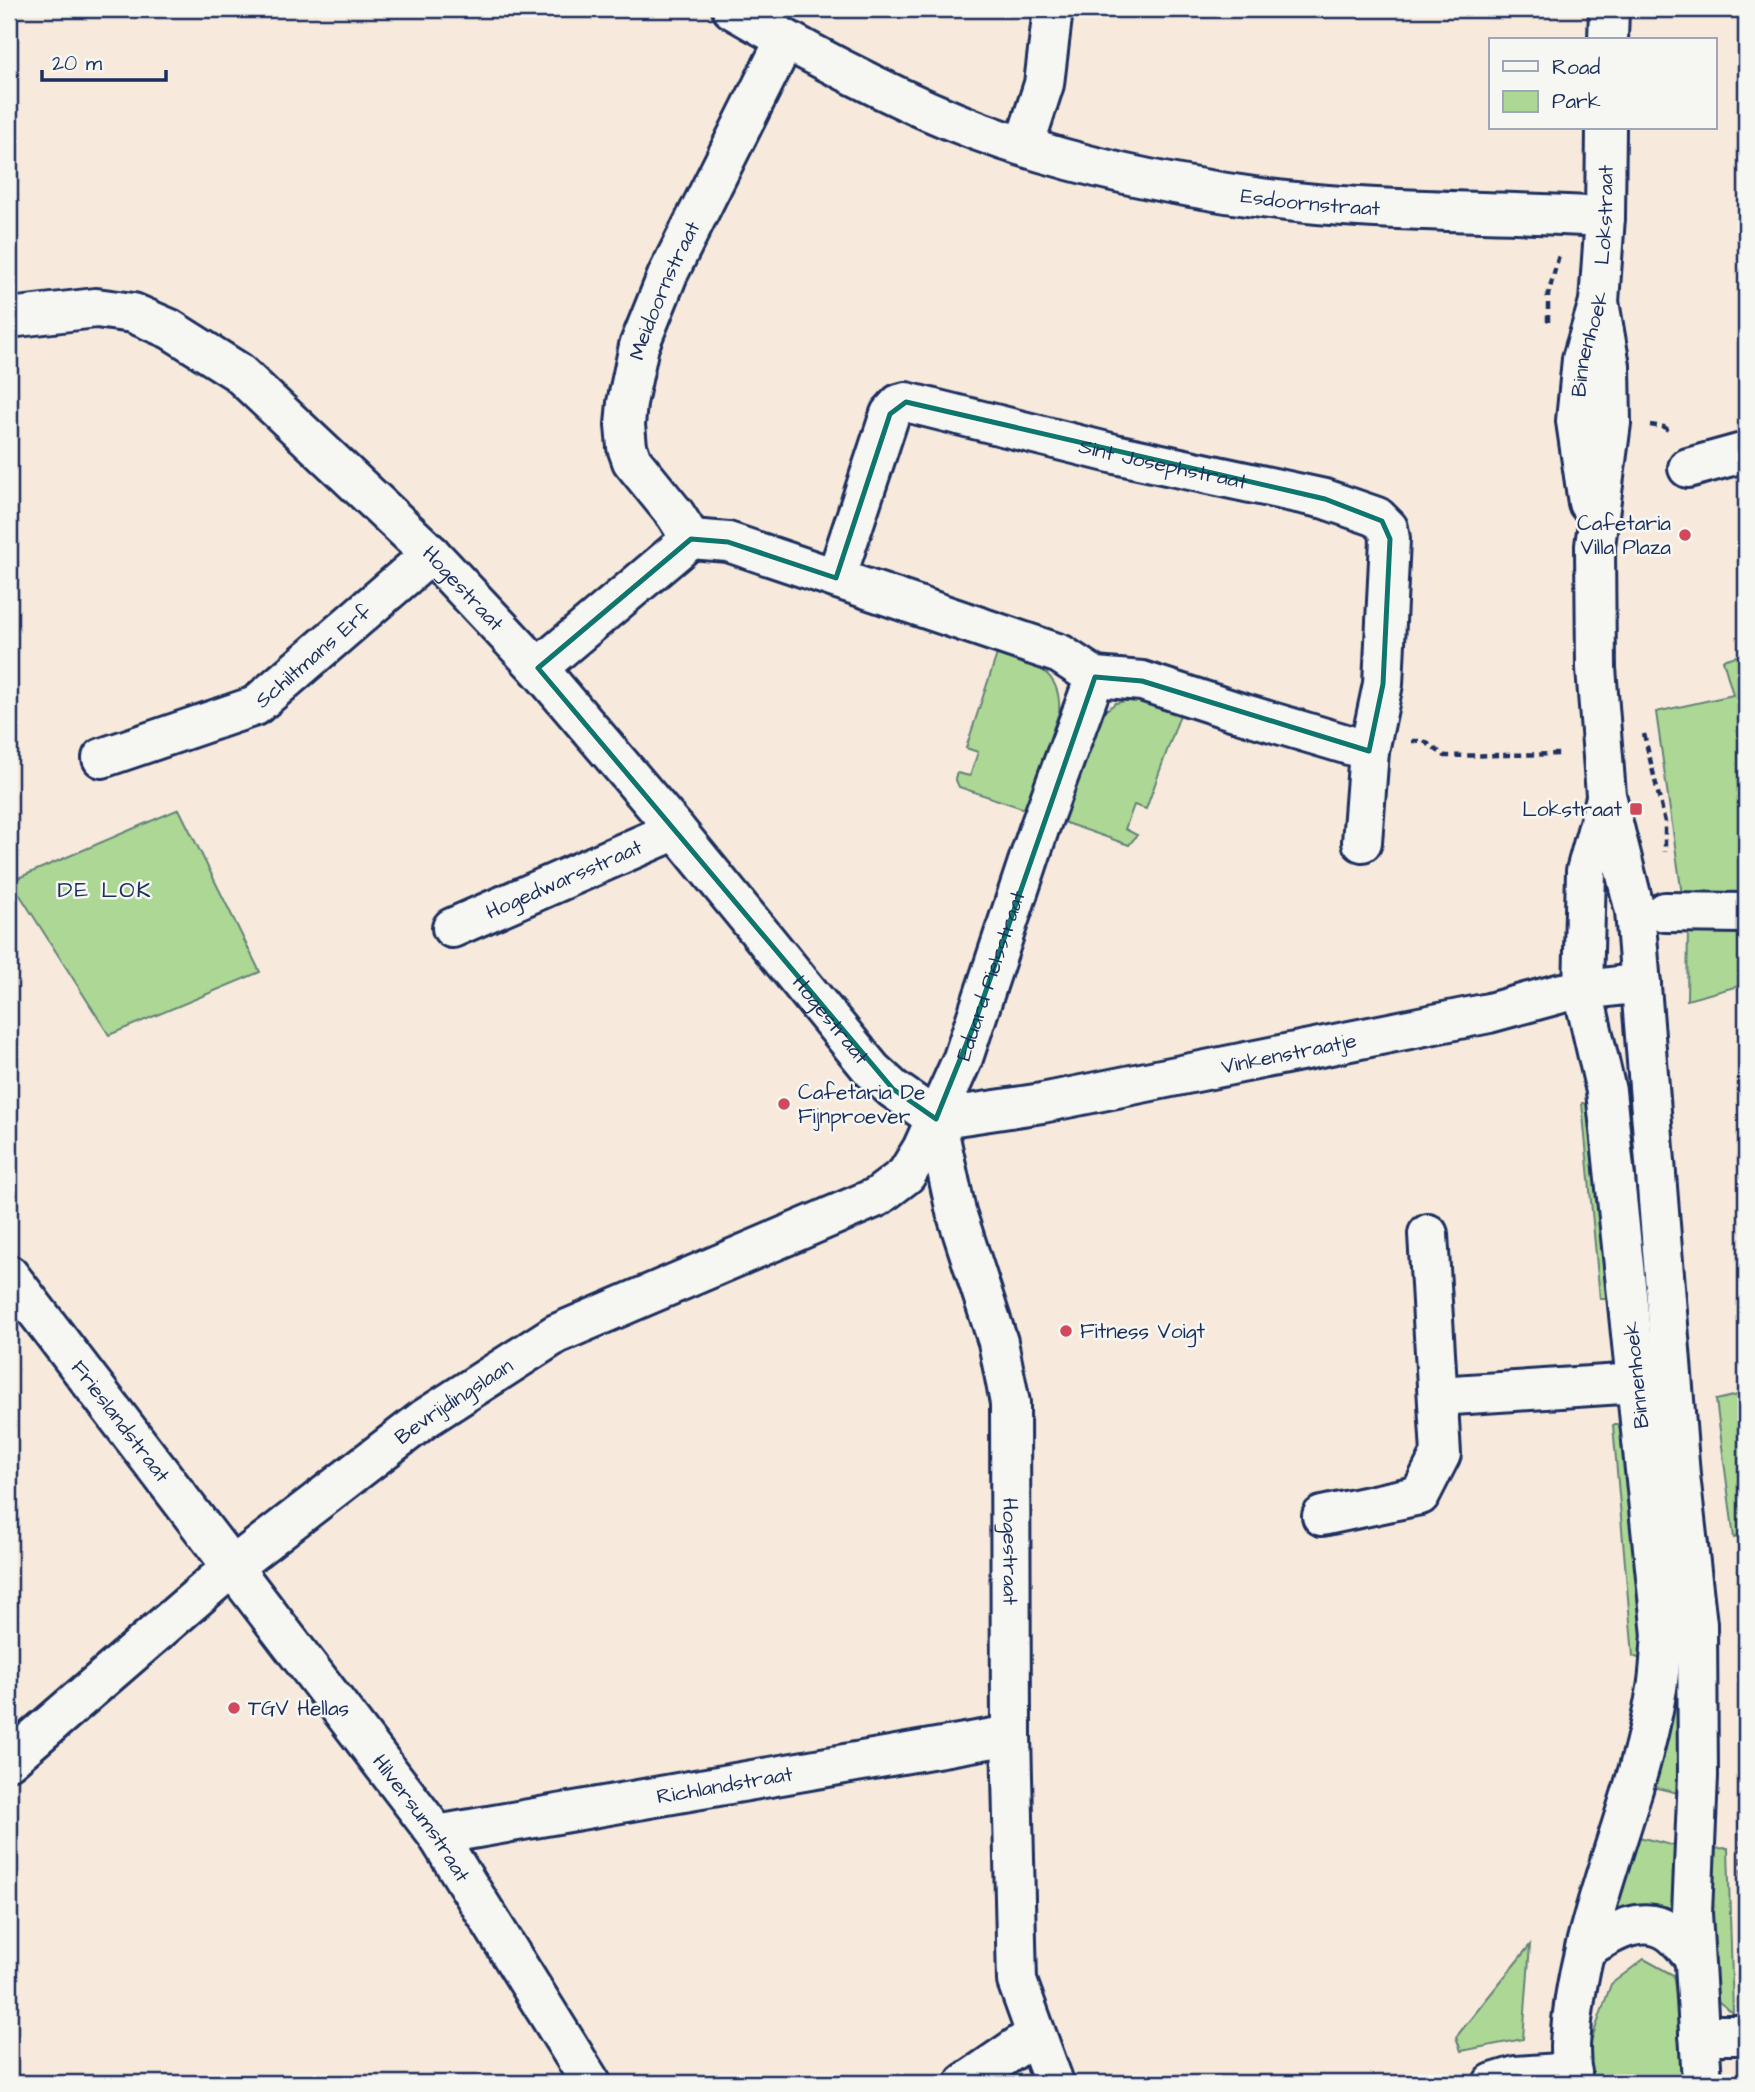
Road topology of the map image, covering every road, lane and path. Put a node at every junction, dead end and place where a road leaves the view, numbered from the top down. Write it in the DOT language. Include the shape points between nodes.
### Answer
graph roads {
  1 [pos="732,9"];
  2 [pos="1052,9"];
  3 [pos="1609,9"];
  4 [pos="1608,38"];
  5 [pos="785,40"];
  6 [pos="1606,130"];
  7 [pos="1024,146"];
  8 [pos="1605,216"];
  9 [pos="1599,302"];
  10 [pos="9,318"];
  11 [pos="1746,452"];
  12 [pos="1688,468"];
  13 [pos="691,539"];
  14 [pos="431,554"];
  15 [pos="836,578"];
  16 [pos="538,668"];
  17 [pos="1095,677"];
  18 [pos="1369,751"];
  19 [pos="1571,754"];
  20 [pos="102,758"];
  21 [pos="1606,796"];
  22 [pos="676,830"];
  23 [pos="1362,842"];
  24 [pos="1665,912"];
  25 [pos="1746,913"];
  26 [pos="452,928"];
  27 [pos="1641,983"];
  28 [pos="1583,990"];
  29 [pos="936,1119"];
  30 [pos="1428,1234"];
  31 [pos="9,1275"];
  32 [pos="1637,1383"];
  33 [pos="1438,1396"];
  34 [pos="1322,1516"];
  35 [pos="232,1567"];
  36 [pos="1012,1735"];
  37 [pos="9,1760"];
  38 [pos="437,1835"];
  39 [pos="1585,1949"];
  40 [pos="1694,1958"];
  41 [pos="1035,2035"];
  42 [pos="1699,2035"];
  43 [pos="1746,2035"];
  44 [pos="1563,2076"];
  45 [pos="591,2083"];
  46 [pos="965,2083"];
  47 [pos="1054,2083"];
  48 [pos="1493,2083"];
  49 [pos="1702,2083"];
  1 -- 5 [label="street, Esdoornstraat"];
  2 -- 7 [label="street" via="1044,84"];
  3 -- 4 [label="street"];
  5 -- 7 [label="street, Esdoornstraat" via="911,102"];
  5 -- 13 [label="street, Meidoornstraat" via="668,274 639,346 629,391 625,425 632,461"];
  6 -- 8 [label="street, Lokstraat"];
  7 -- 8 [label="street, Esdoornstraat" via="1142,178 1262,198"];
  8 -- 9 [label="street, Lokstraat"];
  9 -- 21 [label="street, Binnenhoek" via="1582,359 1576,421 1595,546 1596,668"];
  10 -- 14 [label="street, Hogestraat" via="96,308 133,313 170,329 239,372"];
  11 -- 12 [label="street"];
  13 -- 15 [label="street" via="728,542"];
  13 -- 16 [label="street"];
  14 -- 16 [label="street, Hogestraat"];
  14 -- 20 [label="street, Schiltmans Erf" via="256,706"];
  15 -- 17 [label="street" via="1060,654"];
  15 -- 18 [label="street, Sint Josephstraat" via="890,414 906,402 1359,510 1382,521 1390,539 1383,684"];
  16 -- 22 [label="street, Hogestraat"];
  17 -- 18 [label="street" via="1142,681"];
  17 -- 29 [label="street, Eduard Pielsstraat" via="971,1036"];
  18 -- 19 [label="path" via="1395,741 1424,741 1445,756"];
  18 -- 23 [label="street, Sint Josephstraat"];
  21 -- 27 [label="street, Binnenhoek" via="1635,911"];
  21 -- 28 [label="street, Binnenhoek" via="1586,871"];
  22 -- 26 [label="street, Hogedwarsstraat"];
  22 -- 29 [label="street, Hogestraat" via="873,1070"];
  24 -- 25 [label="street"];
  27 -- 28 [label="street, Vinkenstraatje"];
  27 -- 40 [label="street, Binnenhoek" via="1680,1475 1697,1625"];
  28 -- 29 [label="street, Vinkenstraatje" via="1055,1100"];
  28 -- 32 [label="street, Binnenhoek" via="1606,1091"];
  29 -- 35 [label="street, Bevrijdingslaan" via="906,1175 877,1197 556,1334 424,1419"];
  29 -- 36 [label="street, Hogestraat" via="956,1212 998,1342 1010,1403"];
  30 -- 33 [label="street"];
  31 -- 35 [label="street, Frieslandstraat"];
  32 -- 33 [label="street"];
  32 -- 39 [label="street, Binnenhoek" via="1662,1636 1657,1692"];
  33 -- 34 [label="street" via="1441,1454 1420,1495"];
  35 -- 37 [label="street, Bevrijdingslaan"];
  35 -- 38 [label="street, Hilversumstraat"];
  36 -- 38 [label="street, Richlandstraat"];
  36 -- 41 [label="street, Hogestraat" via="1017,1981"];
  38 -- 45 [label="street, Hilversumstraat"];
  39 -- 40 [label="street" via="1608,1935 1642,1924 1669,1931"];
  39 -- 44 [label="street, Binnenhoek"];
  40 -- 42 [label="street, Binnenhoek"];
  41 -- 46 [label="street"];
  41 -- 47 [label="street, Hogestraat"];
  42 -- 43 [label="street"];
  42 -- 49 [label="street, Binnenhoek"];
  44 -- 48 [label="street" via="1516,2076"];
}
